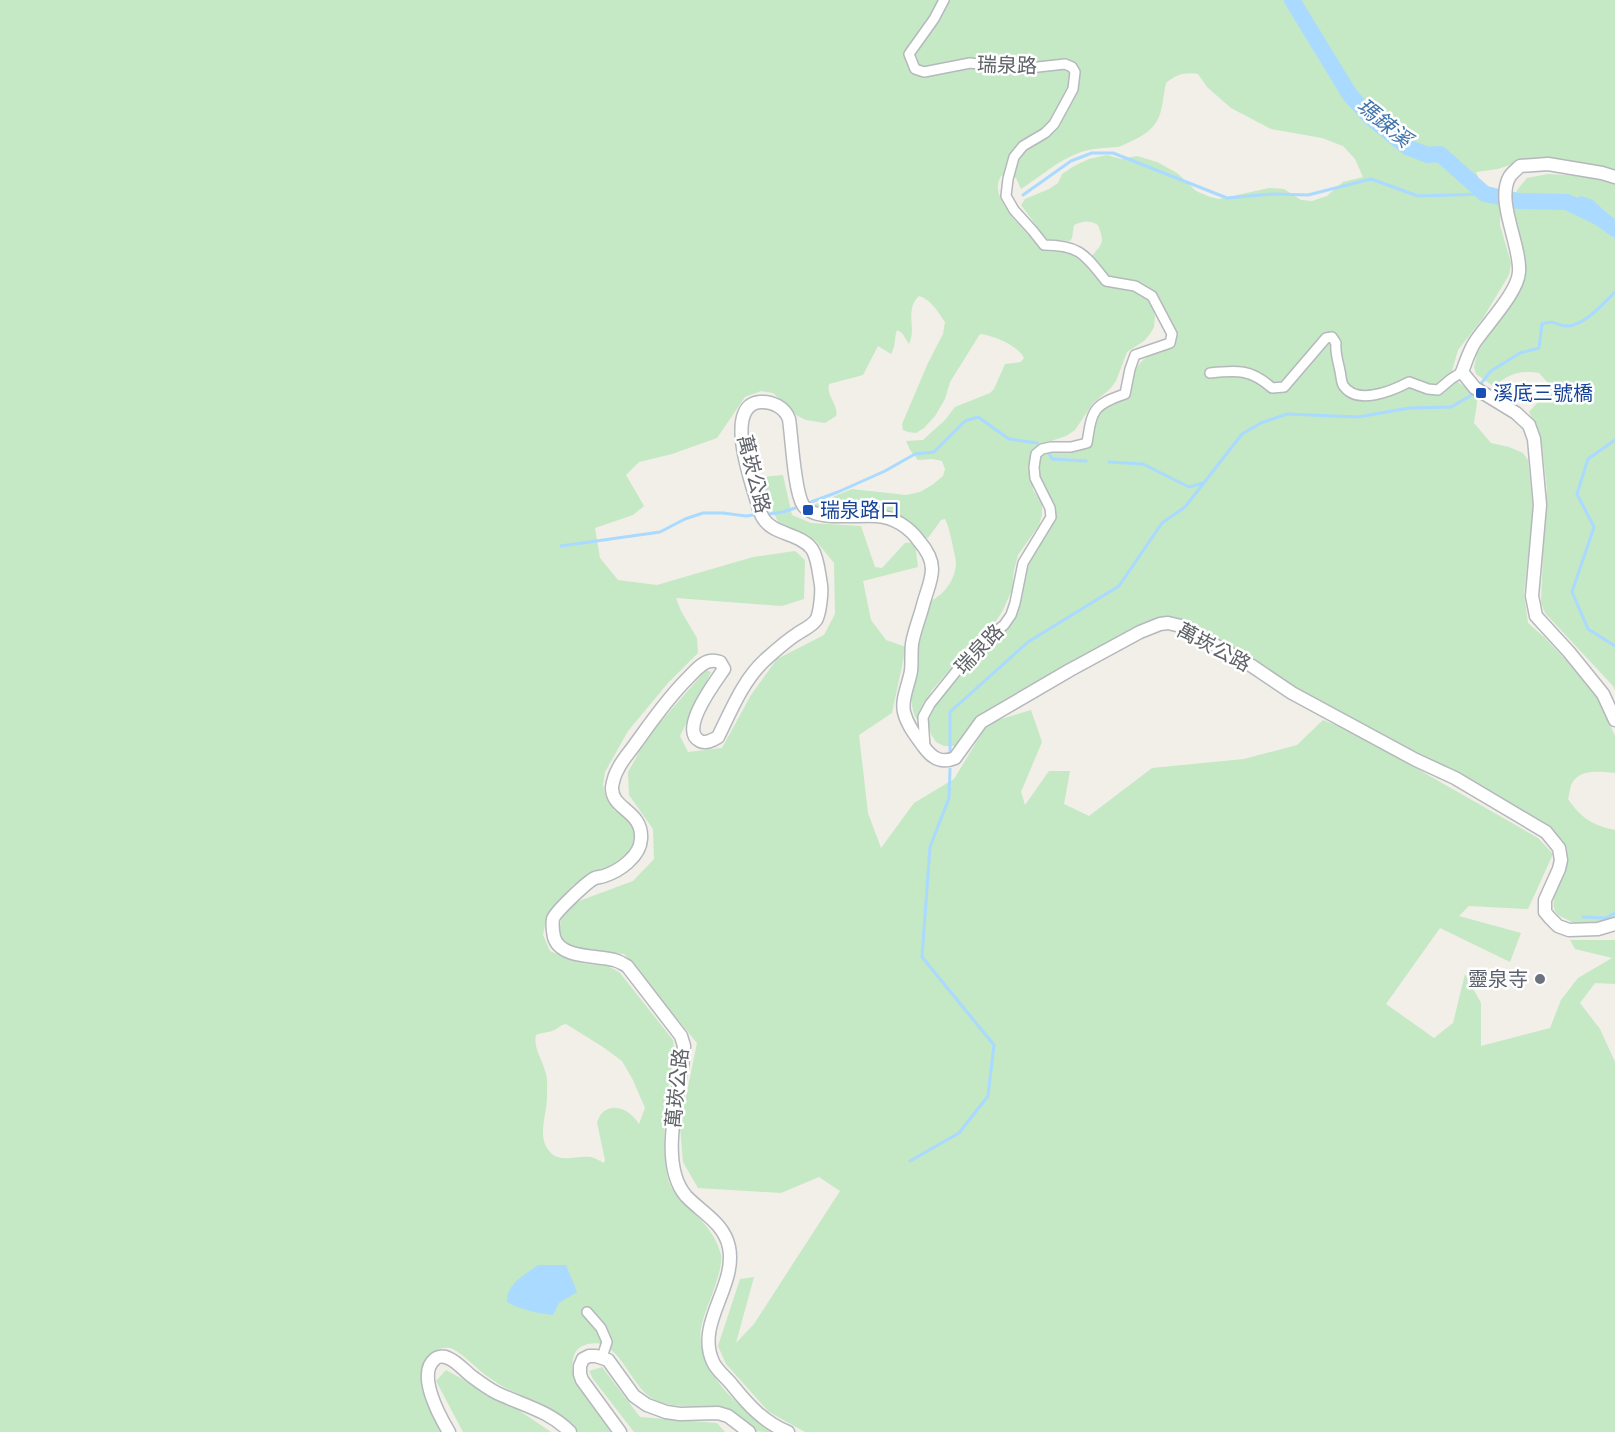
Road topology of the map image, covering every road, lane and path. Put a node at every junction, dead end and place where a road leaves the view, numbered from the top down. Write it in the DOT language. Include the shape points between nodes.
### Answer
graph roads {
  1 [pos="944,0"];
  2 [pos="1615,177"];
  3 [pos="1462,372"];
  4 [pos="1210,373"];
  5 [pos="1615,720"];
  6 [pos="925,748"];
  7 [pos="1615,924"];
  8 [pos="1598,929"];
  9 [pos="1615,929"];
  10 [pos="587,1312"];
  11 [pos="602,1357"];
  12 [pos="449,1432"];
  13 [pos="570,1432"];
  14 [pos="620,1432"];
  15 [pos="749,1432"];
  16 [pos="788,1432"];
  1 -- 6 [label="street, 瑞泉路" via="909,54 915,69 924,72 970,63 1020,69 1065,64 1072,67 1073,89 1054,124 1014,157 1006,196 1044,246 1074,249 1106,281 1135,286 1152,296 1172,334 1170,342 1135,355 1125,394 1099,405 1091,417 1087,443 1051,447 1036,454 1035,478 1051,517 1023,564 1011,615 975,648 926,710"];
  2 -- 3 [label="street" via="1548,164 1520,166 1510,176 1506,188 1508,221 1519,255 1519,274 1510,294 1473,344"];
  3 -- 4 [label="street" via="1438,390 1408,382 1384,393 1351,393 1342,384 1332,337 1326,338 1284,387 1272,388 1261,378 1237,370"];
  3 -- 5 [label="street" via="1478,390 1529,425 1534,439 1540,505 1532,596 1536,616 1603,694"];
  6 -- 8 [label="street, 萬崁公路" via="939,760 955,758 981,722 1140,632 1160,624 1173,624 1546,832 1559,848 1561,860 1545,900 1545,912 1558,926 1569,930"];
  6 -- 16 [label="street, 萬崁公路" via="911,729 903,705 911,672 912,643 930,581 930,556 914,534 892,520 807,510 797,483 787,413 768,402 752,404 744,415 741,437 761,516 769,526 812,549 822,588 817,620 749,677 713,740 699,741 693,726 701,704 724,669 720,662 705,662 661,707 617,770 612,786 616,801 640,824 640,846 631,860 605,876 594,878 563,905 553,918 553,927 562,948 627,966 681,1036 684,1046 672,1147 674,1171 681,1189 716,1223 729,1246 722,1295 708,1336 710,1353 717,1369 745,1401 765,1420"];
  7 -- 8 [label="street, 萬崁公路"];
  8 -- 9 [label="street"];
  10 -- 11 [label="street" via="607,1342"];
  11 -- 14 [label="street" via="583,1359 580,1374"];
  11 -- 15 [label="street" via="634,1396 648,1405 680,1414 718,1413"];
  12 -- 13 [label="street" via="433,1403 428,1374 433,1361 440,1356 454,1361 495,1392 548,1415"];
}
